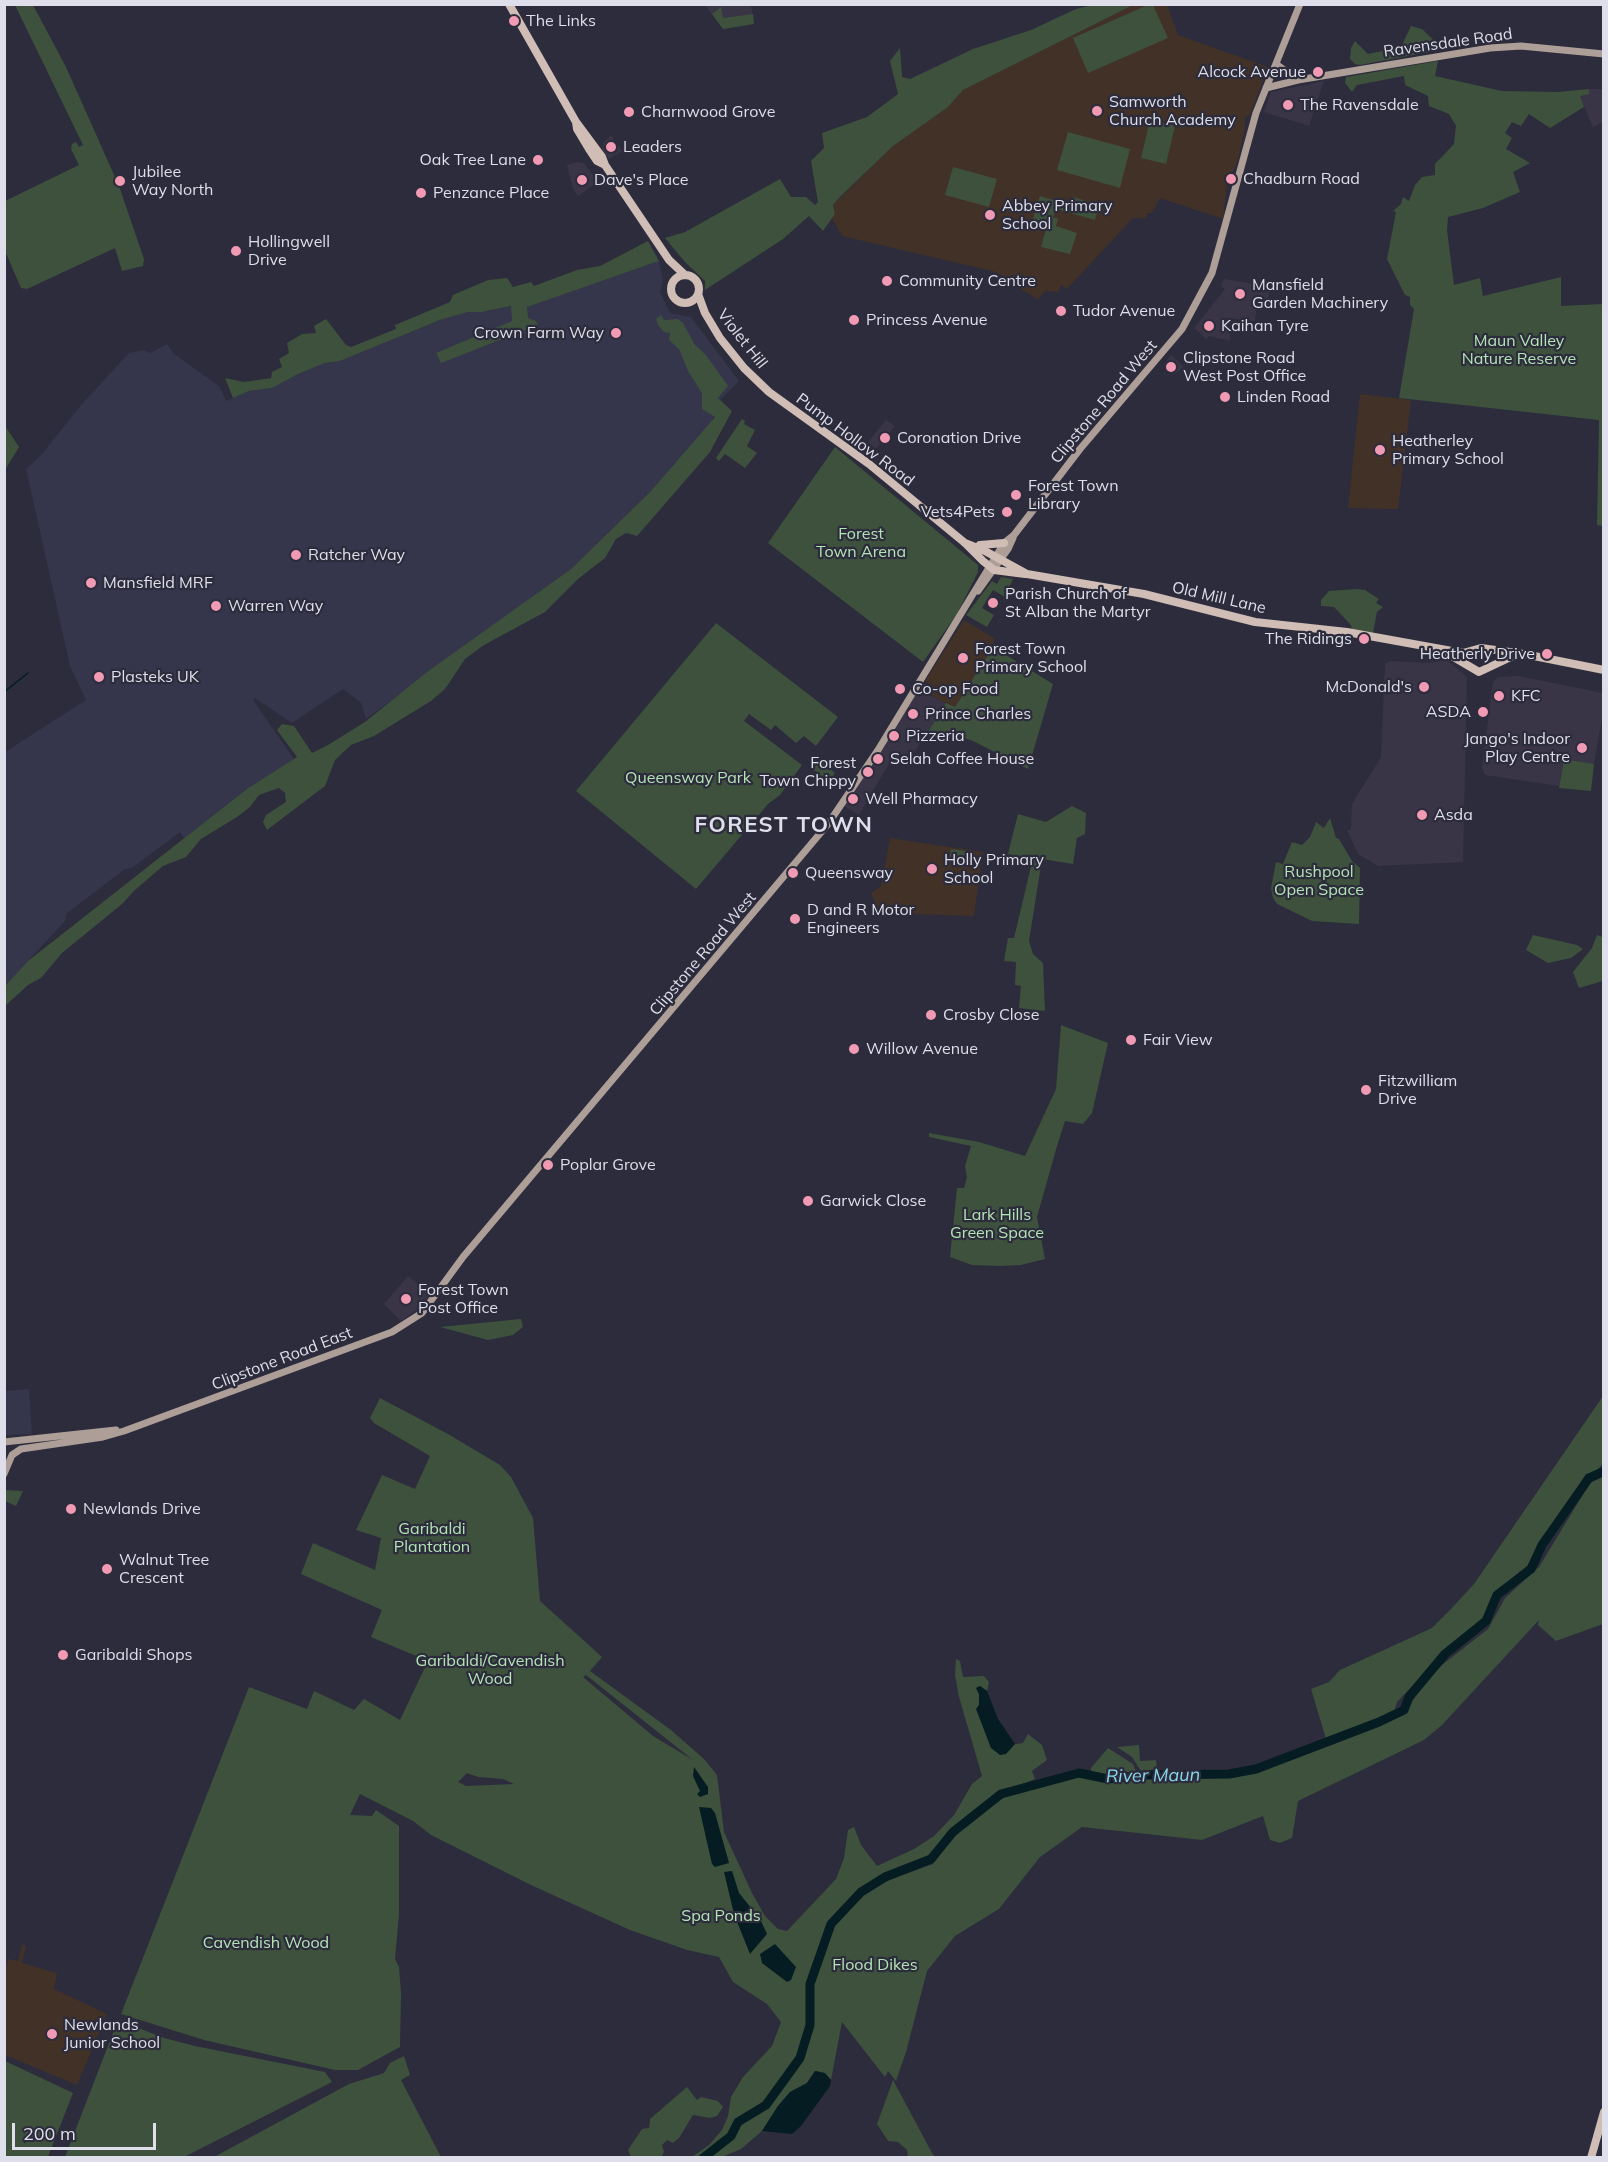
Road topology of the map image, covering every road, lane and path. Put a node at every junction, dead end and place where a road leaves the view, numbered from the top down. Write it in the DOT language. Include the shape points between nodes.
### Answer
graph roads {
  1 [pos="509,4"];
  2 [pos="1300,4"];
  3 [pos="1604,54"];
  4 [pos="1275,64"];
  5 [pos="1269,80"];
  6 [pos="1298,80"];
  7 [pos="1279,85"];
  8 [pos="1266,88"];
  9 [pos="669,260"];
  10 [pos="685,275"];
  11 [pos="673,282"];
  12 [pos="698,294"];
  13 [pos="689,302"];
  14 [pos="705,314"];
  15 [pos="758,381"];
  16 [pos="1014,535"];
  17 [pos="1004,543"];
  18 [pos="969,544"];
  19 [pos="994,563"];
  20 [pos="1442,649"];
  21 [pos="1486,650"];
  22 [pos="1473,651"];
  23 [pos="1516,654"];
  24 [pos="1469,665"];
  25 [pos="1490,666"];
  26 [pos="1604,670"];
  27 [pos="425,1309"];
  28 [pos="142,1425"];
  29 [pos="4,1442"];
  30 [pos="4,1450"];
  31 [pos="9,1461"];
  32 [pos="4,1474"];
  33 [pos="1604,2112"];
  34 [pos="1591,2157"];
  1 -- 9 [label="main road" via="577,129"];
  2 -- 4 [label="main road, Clipstone Road West"];
  3 -- 6 [label="main road, Ravensdale Road" via="1521,46 1490,48"];
  4 -- 5 [label="main road, Clipstone Road West"];
  4 -- 6 [label="main road"];
  5 -- 7 [label="main road"];
  5 -- 8 [label="main road, Clipstone Road West"];
  6 -- 7 [label="main road, Ravensdale Road"];
  7 -- 8 [label="main road, Ravensdale Road"];
  8 -- 16 [label="main road, Clipstone Road West" via="1247,141 1222,244 1208,282 1182,328"];
  9 -- 10 [label="main road"];
  9 -- 11 [label="main road"];
  10 -- 11 [label="main road"];
  10 -- 12 [label="main road" via="698,283"];
  11 -- 13 [label="main road" via="674,297"];
  12 -- 13 [label="main road"];
  12 -- 14 [label="main road, Violet Hill"];
  13 -- 14 [label="main road, Violet Hill"];
  14 -- 15 [label="main road, Violet Hill" via="720,338"];
  15 -- 18 [label="main road, Pump Hollow Road"];
  16 -- 17 [label="main road, Clipstone Road West"];
  16 -- 19 [label="main road, Clipstone Road West"];
  17 -- 18 [label="main road"];
  17 -- 19 [label="main road, Clipstone Road West"];
  18 -- 19 [label="main road, Pump Hollow Road"];
  19 -- 20 [label="main road, Old Mill Lane" via="1012,574 1144,594 1255,622 1347,632"];
  19 -- 27 [label="main road, Clipstone Road West" via="828,824 463,1257"];
  20 -- 22 [label="main road, Old Mill Lane"];
  20 -- 24 [label="main road, Old Mill Lane"];
  21 -- 22 [label="main road, Old Mill Lane"];
  21 -- 23 [label="main road, Old Mill Lane"];
  21 -- 25 [label="main road" via="1491,657"];
  22 -- 24 [label="main road"];
  23 -- 25 [label="main road, Old Mill Lane"];
  23 -- 26 [label="main road, Old Mill Lane"];
  24 -- 25 [label="main road, Old Mill Lane" via="1479,672"];
  27 -- 28 [label="main road, Clipstone Road East" via="392,1332"];
  28 -- 29 [label="main road, Clipstone Road East"];
  28 -- 31 [label="main road, Clipstone Road East" via="103,1437 21,1449"];
  30 -- 31 [label="main road"];
  31 -- 32 [label="main road"];
  33 -- 34 [label="main road"];
}
